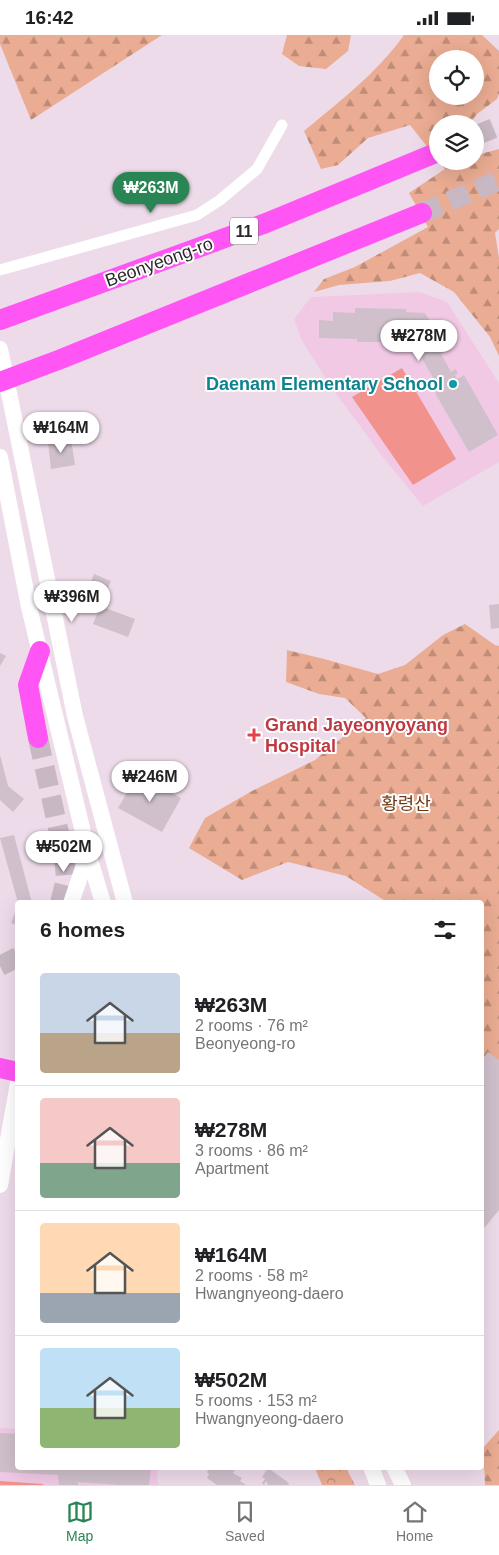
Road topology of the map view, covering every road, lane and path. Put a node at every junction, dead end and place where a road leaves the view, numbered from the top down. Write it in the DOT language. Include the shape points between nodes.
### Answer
graph roads {
  1 [pos="282,125"];
  2 [pos="429,156"];
  3 [pos="422,213"];
  4 [pos="0,270"];
  5 [pos="0,320"];
  6 [pos="0,349"];
  7 [pos="0,382"];
  8 [pos="0,457"];
  9 [pos="40,651"];
  10 [pos="38,738"];
  11 [pos="88,853"];
  12 [pos="73,900"];
  13 [pos="102,900"];
  14 [pos="124,900"];
  15 [pos="0,1068"];
  16 [pos="15,1072"];
  17 [pos="15,1100"];
  18 [pos="0,1185"];
  19 [pos="372,1470"];
  20 [pos="396,1470"];
  21 [pos="378,1485"];
  22 [pos="403,1485"];
  1 -- 4 [label="street" via="258,169 197,215"];
  2 -- 5 [label="highway, Beonyeong-ro / 11" via="266,223"];
  3 -- 7 [label="highway"];
  6 -- 14 [label="main road" via="74,711"];
  8 -- 9 [label="main road"];
  9 -- 10 [label="highway" via="28,685"];
  9 -- 11 [label="main road"];
  11 -- 12 [label="main road"];
  11 -- 13 [label="main road"];
  15 -- 16 [label="highway"];
  17 -- 18 [label="main road"];
  19 -- 21 [label="main road"];
  20 -- 22 [label="main road"];
}
